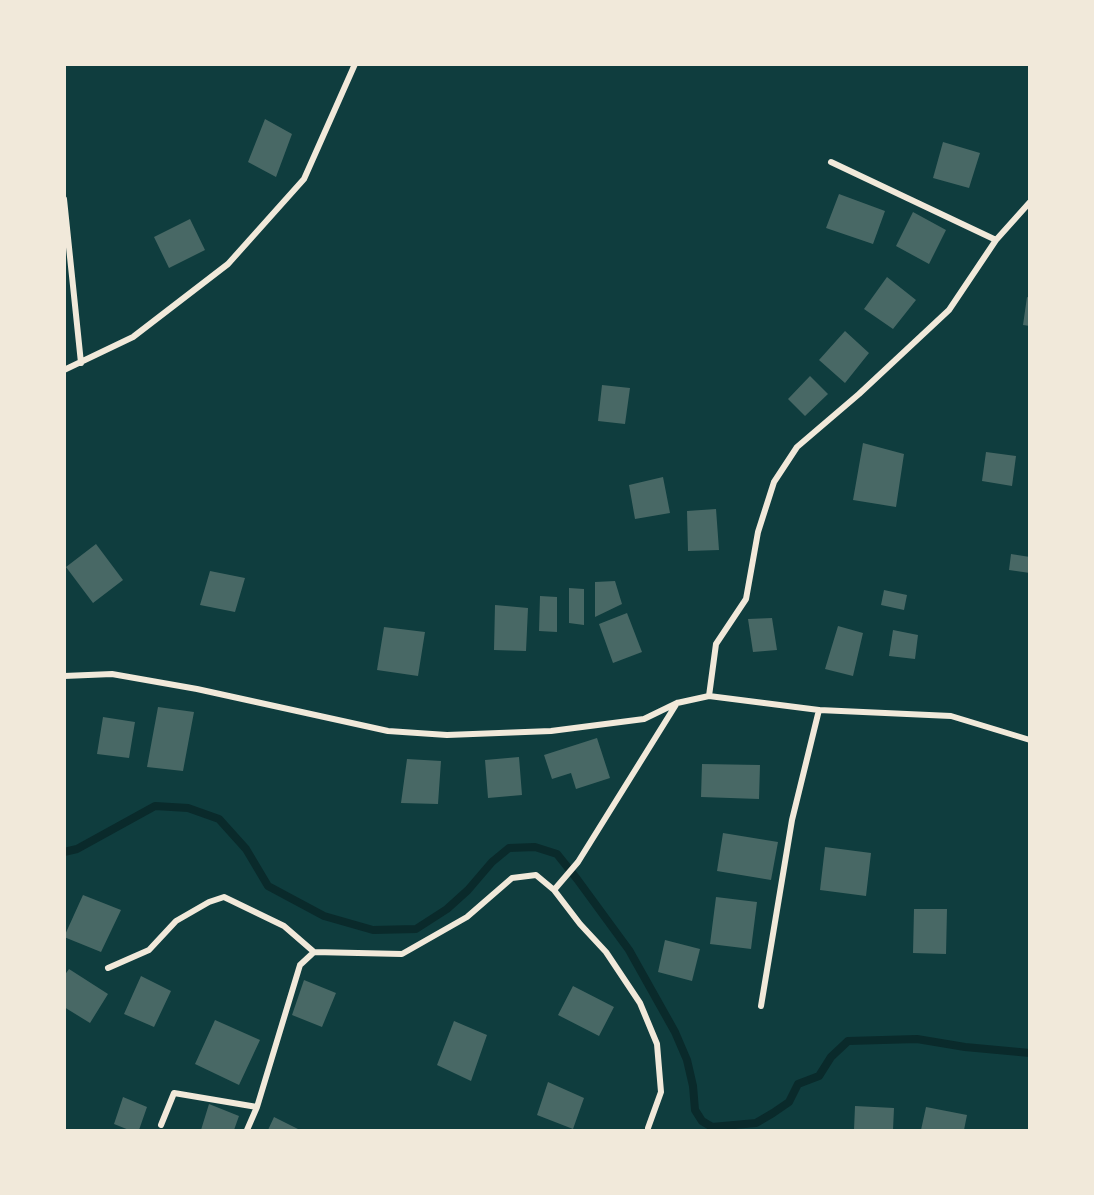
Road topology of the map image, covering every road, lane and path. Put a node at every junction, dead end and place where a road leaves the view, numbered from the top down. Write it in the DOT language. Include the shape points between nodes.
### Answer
graph roads {
  1 [pos="355,64"];
  2 [pos="831,162"];
  3 [pos="64,199"];
  4 [pos="1029,202"];
  5 [pos="996,240"];
  6 [pos="81,363"];
  7 [pos="64,370"];
  8 [pos="64,676"];
  9 [pos="709,696"];
  10 [pos="677,703"];
  11 [pos="819,710"];
  12 [pos="1029,740"];
  13 [pos="554,890"];
  14 [pos="314,952"];
  15 [pos="108,968"];
  16 [pos="760,1006"];
  17 [pos="257,1107"];
  18 [pos="161,1125"];
  19 [pos="648,1128"];
  20 [pos="247,1131"];
  1 -- 6 [label="street" via="304,179 228,264 133,337"];
  2 -- 5 [label="street"];
  3 -- 6 [label="street"];
  4 -- 5 [label="street"];
  5 -- 9 [label="street" via="949,310 797,447 774,482 758,532 746,599 716,644"];
  6 -- 7 [label="street"];
  8 -- 10 [label="street" via="112,674 388,730 447,735 551,731 644,719"];
  9 -- 10 [label="street"];
  9 -- 11 [label="street"];
  10 -- 13 [label="street" via="578,862"];
  11 -- 12 [label="street" via="951,716"];
  11 -- 16 [label="street" via="792,820"];
  13 -- 14 [label="street" via="536,875 512,878 467,917 402,954"];
  13 -- 19 [label="street" via="606,952 640,1003 657,1044 661,1092"];
  14 -- 15 [label="street" via="284,926 224,897 176,921 149,950"];
  14 -- 17 [label="street" via="300,965"];
  17 -- 18 [label="street" via="174,1093"];
  17 -- 20 [label="street"];
}
